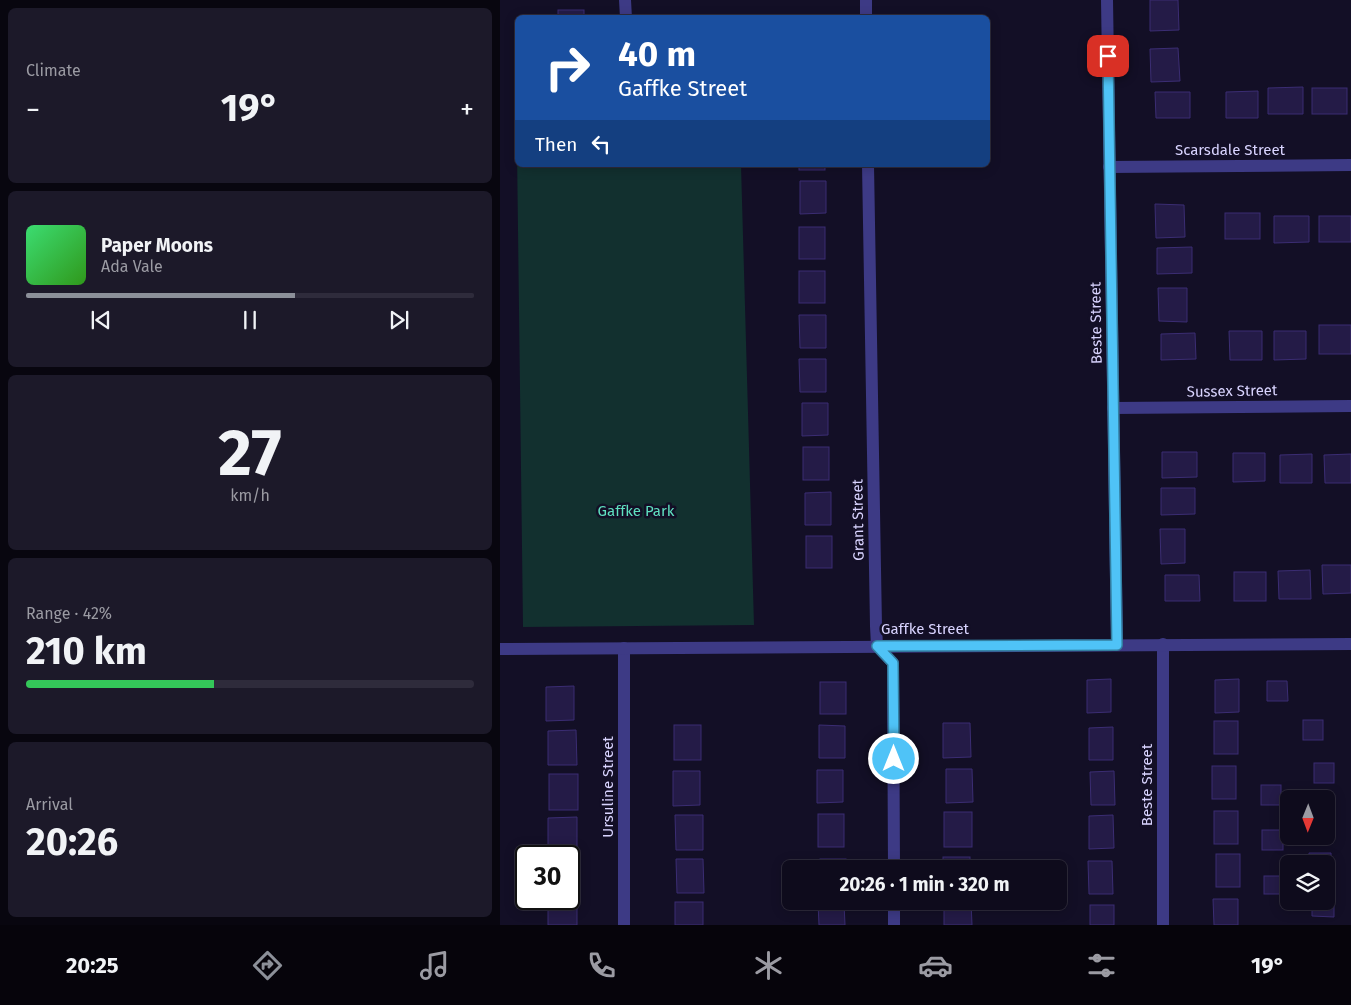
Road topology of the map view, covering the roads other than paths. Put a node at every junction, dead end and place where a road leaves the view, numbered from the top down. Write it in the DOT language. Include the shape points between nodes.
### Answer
graph roads {
  1 [pos="625,0"];
  2 [pos="866,0"];
  3 [pos="1107,0"];
  4 [pos="626,15"];
  5 [pos="866,15"];
  6 [pos="1351,166"];
  7 [pos="868,167"];
  8 [pos="1110,167"];
  9 [pos="1351,406"];
  10 [pos="1113,408"];
  11 [pos="1163,644"];
  12 [pos="1351,644"];
  13 [pos="1117,645"];
  14 [pos="877,646"];
  15 [pos="624,648"];
  16 [pos="500,649"];
  17 [pos="894,860"];
  18 [pos="894,910"];
  19 [pos="624,925"];
  20 [pos="894,925"];
  21 [pos="1164,925"];
  1 -- 4 [label="street"];
  2 -- 5 [label="street"];
  3 -- 8 [label="street, Beste Street"];
  6 -- 8 [label="street, Scarsdale Street"];
  7 -- 14 [label="street, Grant Street"];
  8 -- 10 [label="street, Beste Street"];
  9 -- 10 [label="street, Sussex Street"];
  10 -- 13 [label="street, Beste Street"];
  11 -- 12 [label="street, Gaffke Street"];
  11 -- 13 [label="street, Gaffke Street"];
  11 -- 21 [label="street, Beste Street"];
  13 -- 14 [label="street, Gaffke Street"];
  14 -- 15 [label="street, Gaffke Street"];
  14 -- 17 [label="street" via="893,663"];
  15 -- 16 [label="street, Gaffke Street"];
  15 -- 19 [label="street, Ursuline Street"];
  18 -- 20 [label="street"];
}
